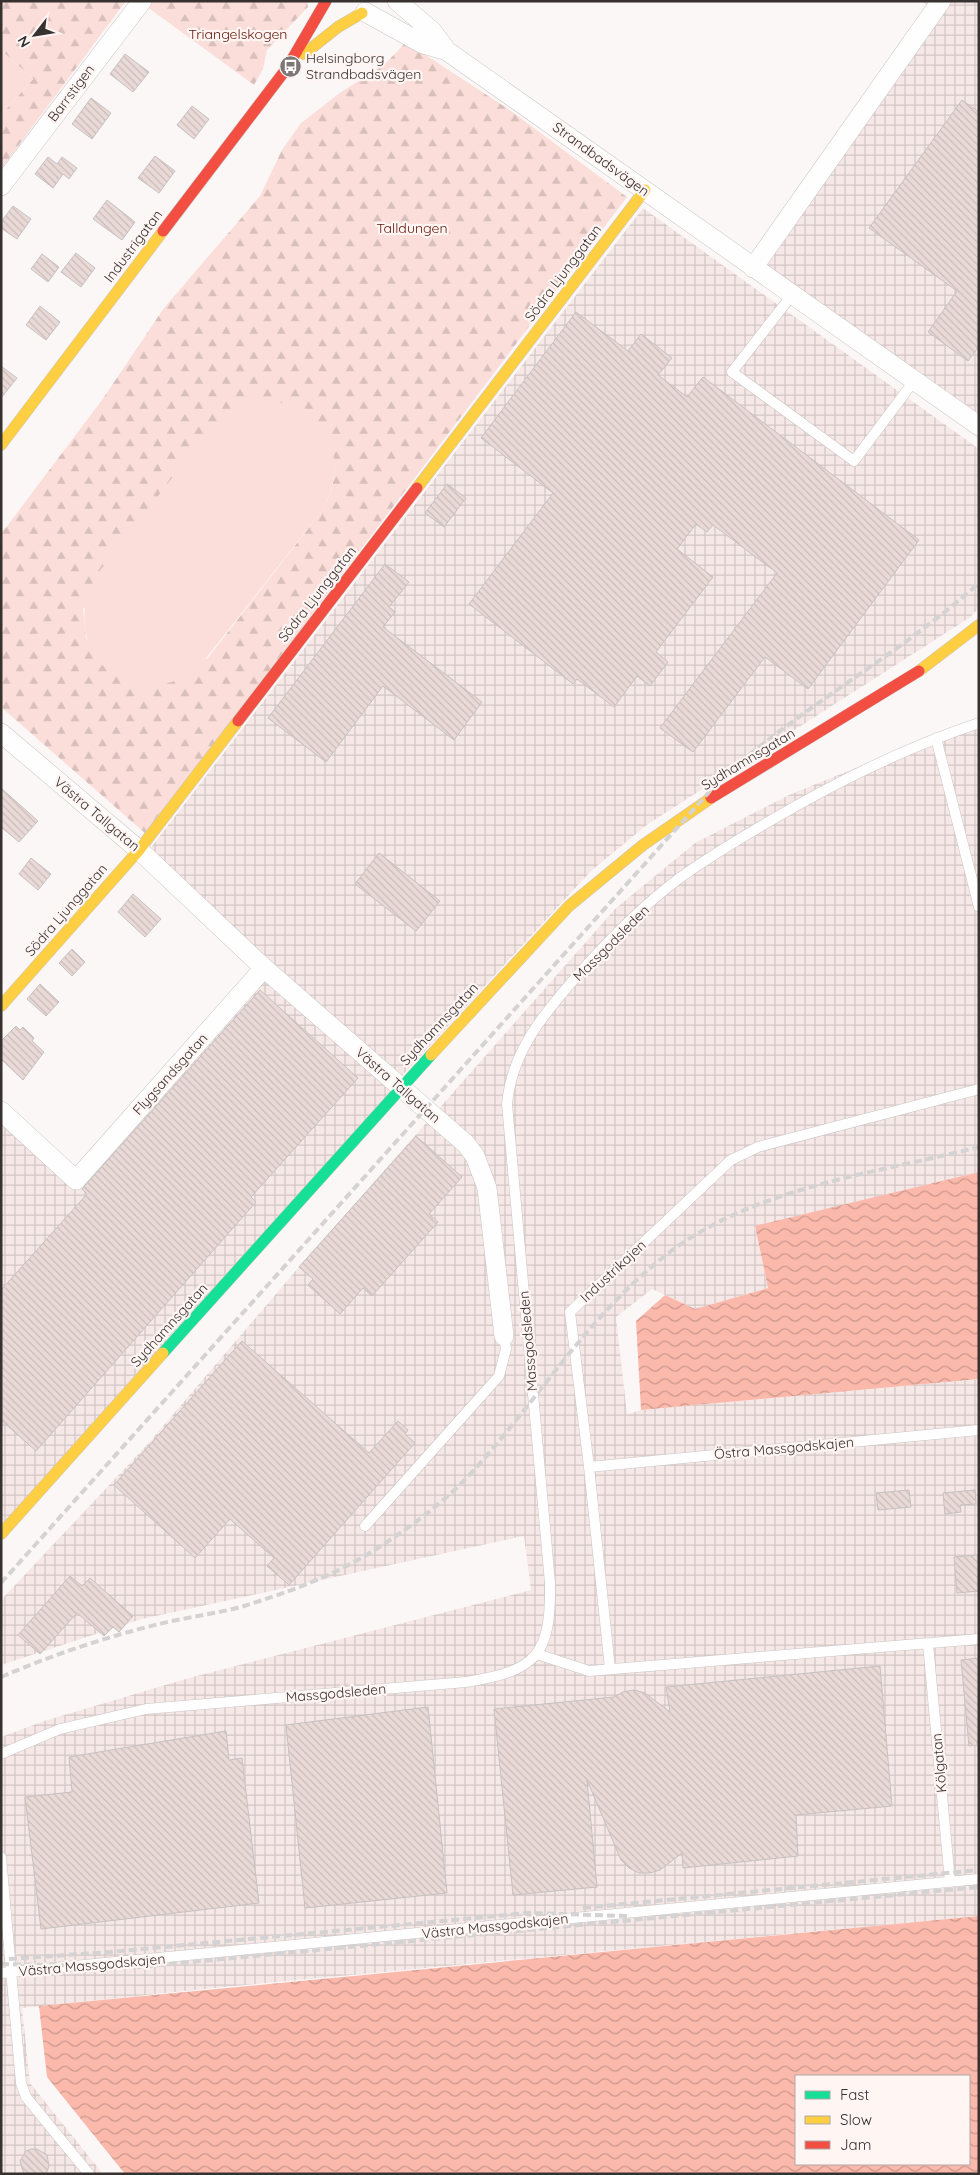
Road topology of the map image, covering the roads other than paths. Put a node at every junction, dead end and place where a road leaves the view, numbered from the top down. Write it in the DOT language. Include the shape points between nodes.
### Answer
graph roads {
  1 [pos="142,1"];
  2 [pos="326,1"];
  3 [pos="397,1"];
  4 [pos="941,1"];
  5 [pos="355,8"];
  6 [pos="447,51"];
  7 [pos="290,66"];
  8 [pos="1,186"];
  9 [pos="645,190"];
  10 [pos="753,268"];
  11 [pos="792,295"];
  12 [pos="914,381"];
  13 [pos="979,426"];
  14 [pos="1,445"];
  15 [pos="979,625"];
  16 [pos="979,723"];
  17 [pos="1,733"];
  18 [pos="936,738"];
  19 [pos="139,850"];
  20 [pos="979,907"];
  21 [pos="264,968"];
  22 [pos="1,1006"];
  23 [pos="401,1087"];
  24 [pos="979,1090"];
  25 [pos="1,1111"];
  26 [pos="504,1336"];
  27 [pos="979,1430"];
  28 [pos="589,1467"];
  29 [pos="364,1526"];
  30 [pos="1,1534"];
  31 [pos="979,1640"];
  32 [pos="928,1644"];
  33 [pos="537,1654"];
  34 [pos="610,1669"];
  35 [pos="1,1754"];
  36 [pos="1,1857"];
  37 [pos="979,1879"];
  38 [pos="950,1882"];
  39 [pos="6,1973"];
  40 [pos="13,2008"];
  41 [pos="1,2010"];
  42 [pos="90,2174"];
  1 -- 8 [label="street, Barrstigen"];
  2 -- 7 [label="street, Industrigatan" via="313,30"];
  3 -- 6 [label="street, Strandbadsvägen" via="432,31"];
  4 -- 10 [label="street"];
  5 -- 6 [label="street, Strandbadsvägen" via="423,44"];
  5 -- 7 [label="street, Industrigatan" via="338,27"];
  6 -- 9 [label="street, Strandbadsvägen"];
  7 -- 14 [label="street, Industrigatan"];
  9 -- 10 [label="street, Strandbadsvägen"];
  9 -- 19 [label="street, Södra Ljunggatan"];
  10 -- 11 [label="street, Strandbadsvägen"];
  11 -- 12 [label="street, Strandbadsvägen"];
  11 -- 12 [label="lane" via="732,372 854,461"];
  12 -- 13 [label="street, Strandbadsvägen"];
  15 -- 23 [label="street, Sydhamnsgatan" via="930,663 846,718 689,811 636,849 569,906"];
  16 -- 18 [label="lane, Massgodsleden"];
  17 -- 19 [label="street, Västra Tallgatan"];
  18 -- 20 [label="lane"];
  18 -- 33 [label="lane, Massgodsleden" via="836,784 710,856 676,881 634,917 584,969 549,1008 523,1046 509,1083 506,1104 550,1584 549,1627"];
  19 -- 21 [label="street, Västra Tallgatan"];
  19 -- 22 [label="street, Södra Ljunggatan"];
  21 -- 23 [label="street, Västra Tallgatan"];
  21 -- 25 [label="street, Flygsandsgatan" via="76,1180"];
  23 -- 26 [label="street, Västra Tallgatan" via="466,1144 480,1167 487,1188"];
  23 -- 30 [label="street, Sydhamnsgatan"];
  24 -- 28 [label="lane, Industrikajen" via="758,1146 731,1160 570,1312"];
  26 -- 29 [label="lane, Västra Tallgatan" via="506,1349 498,1376"];
  27 -- 28 [label="lane, Östra Massgodskajen"];
  28 -- 34 [label="lane, Industrikajen"];
  31 -- 32 [label="lane"];
  32 -- 34 [label="lane"];
  32 -- 38 [label="lane, Kölgatan"];
  33 -- 34 [label="lane" via="589,1671"];
  33 -- 35 [label="lane, Massgodsleden" via="505,1675 466,1682 146,1709 60,1729"];
  36 -- 39 [label="lane"];
  37 -- 38 [label="lane, Västra Massgodskajen"];
  38 -- 39 [label="lane, Västra Massgodskajen"];
  39 -- 40 [label="lane"];
  40 -- 41 [label="lane"];
  40 -- 42 [label="lane" via="21,2083 26,2097"];
}
